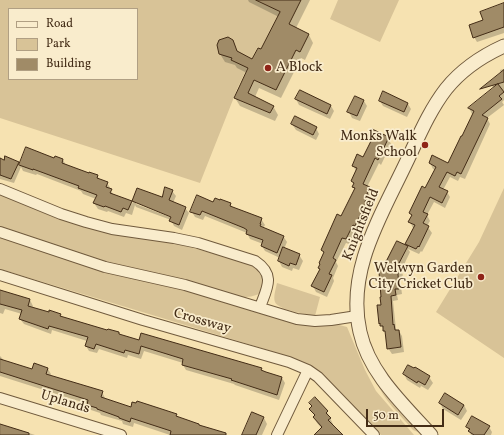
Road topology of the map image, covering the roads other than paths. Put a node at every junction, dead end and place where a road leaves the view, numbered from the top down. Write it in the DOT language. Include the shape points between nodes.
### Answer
graph roads {
  1 [pos="504,46"];
  2 [pos="0,189"];
  3 [pos="0,232"];
  4 [pos="0,275"];
  5 [pos="260,307"];
  6 [pos="357,316"];
  7 [pos="308,370"];
  8 [pos="0,398"];
  9 [pos="121,435"];
  10 [pos="277,435"];
  11 [pos="374,435"];
  12 [pos="431,435"];
  1 -- 6 [label="street, Knightsfield" via="488,53 459,74 433,109 365,251 358,284"];
  2 -- 5 [label="street" via="86,222 112,229 198,243 255,261 262,266 268,278"];
  3 -- 5 [label="street" via="105,267 184,285"];
  4 -- 7 [label="street, Crossway" via="289,362"];
  5 -- 6 [label="street" via="296,319 315,321"];
  6 -- 12 [label="street, Knightsfield" via="364,346 374,367 404,406"];
  7 -- 10 [label="street"];
  7 -- 11 [label="street, Crossway" via="318,377"];
  8 -- 9 [label="street, Uplands"];
}
